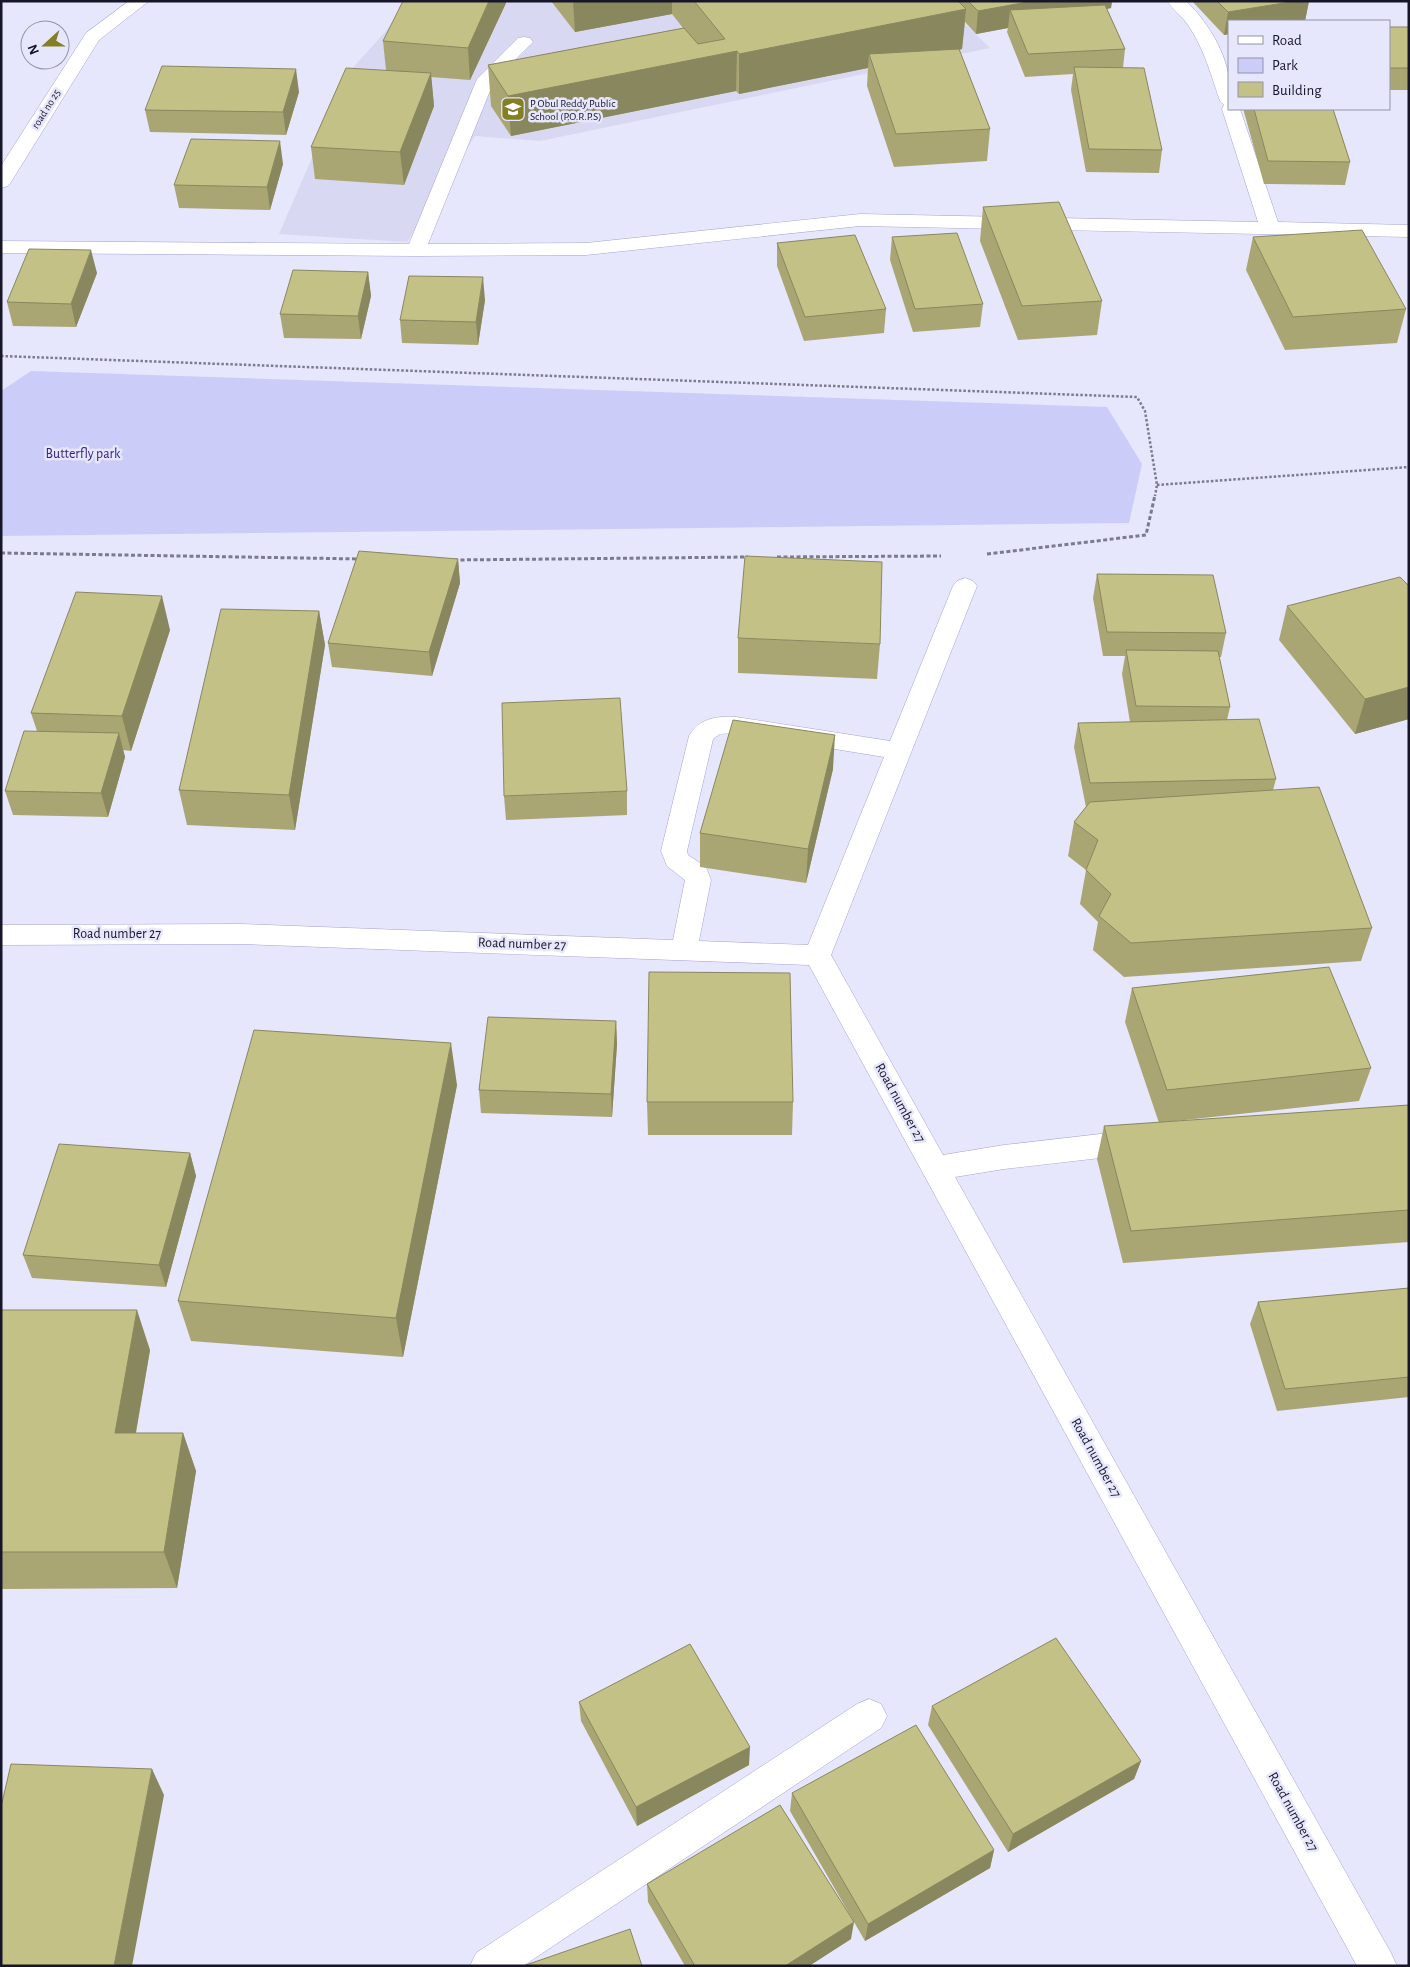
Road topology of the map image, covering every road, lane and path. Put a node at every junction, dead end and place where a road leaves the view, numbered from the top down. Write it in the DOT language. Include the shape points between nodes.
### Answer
graph roads {
  1 [pos="140,1"];
  2 [pos="1176,1"];
  3 [pos="524,42"];
  4 [pos="1228,98"];
  5 [pos="1231,110"];
  6 [pos="1,182"];
  7 [pos="1270,229"];
  8 [pos="1409,231"];
  9 [pos="1,247"];
  10 [pos="416,250"];
  11 [pos="1,356"];
  12 [pos="1409,468"];
  13 [pos="1157,485"];
  14 [pos="1,553"];
  15 [pos="983,554"];
  16 [pos="944,556"];
  17 [pos="756,557"];
  18 [pos="776,557"];
  19 [pos="371,560"];
  20 [pos="450,560"];
  21 [pos="965,586"];
  22 [pos="899,750"];
  23 [pos="1,935"];
  24 [pos="684,950"];
  25 [pos="818,955"];
  26 [pos="1161,1139"];
  27 [pos="936,1168"];
  28 [pos="869,1716"];
  29 [pos="489,1966"];
  30 [pos="1378,1966"];
  1 -- 6 [label="street, road no 25" via="92,37"];
  2 -- 4 [label="street" via="1197,25 1214,57"];
  3 -- 10 [label="street" via="486,79"];
  5 -- 7 [label="street"];
  7 -- 8 [label="street"];
  7 -- 10 [label="street" via="860,220 586,249"];
  9 -- 10 [label="street"];
  11 -- 13 [label="path" via="1137,397 1145,411"];
  12 -- 13 [label="path"];
  13 -- 15 [label="path" via="1146,535"];
  14 -- 19 [label="path"];
  16 -- 18 [label="path"];
  17 -- 20 [label="path"];
  21 -- 22 [label="street"];
  22 -- 24 [label="street" via="736,725 714,725 706,730 701,736 673,857 697,874 698,880"];
  22 -- 25 [label="street"];
  23 -- 24 [label="street, Road number 27" via="240,934"];
  24 -- 25 [label="street, Road number 27"];
  25 -- 27 [label="street, Road number 27"];
  26 -- 27 [label="street"];
  27 -- 30 [label="street, Road number 27"];
  28 -- 29 [label="street"];
}
